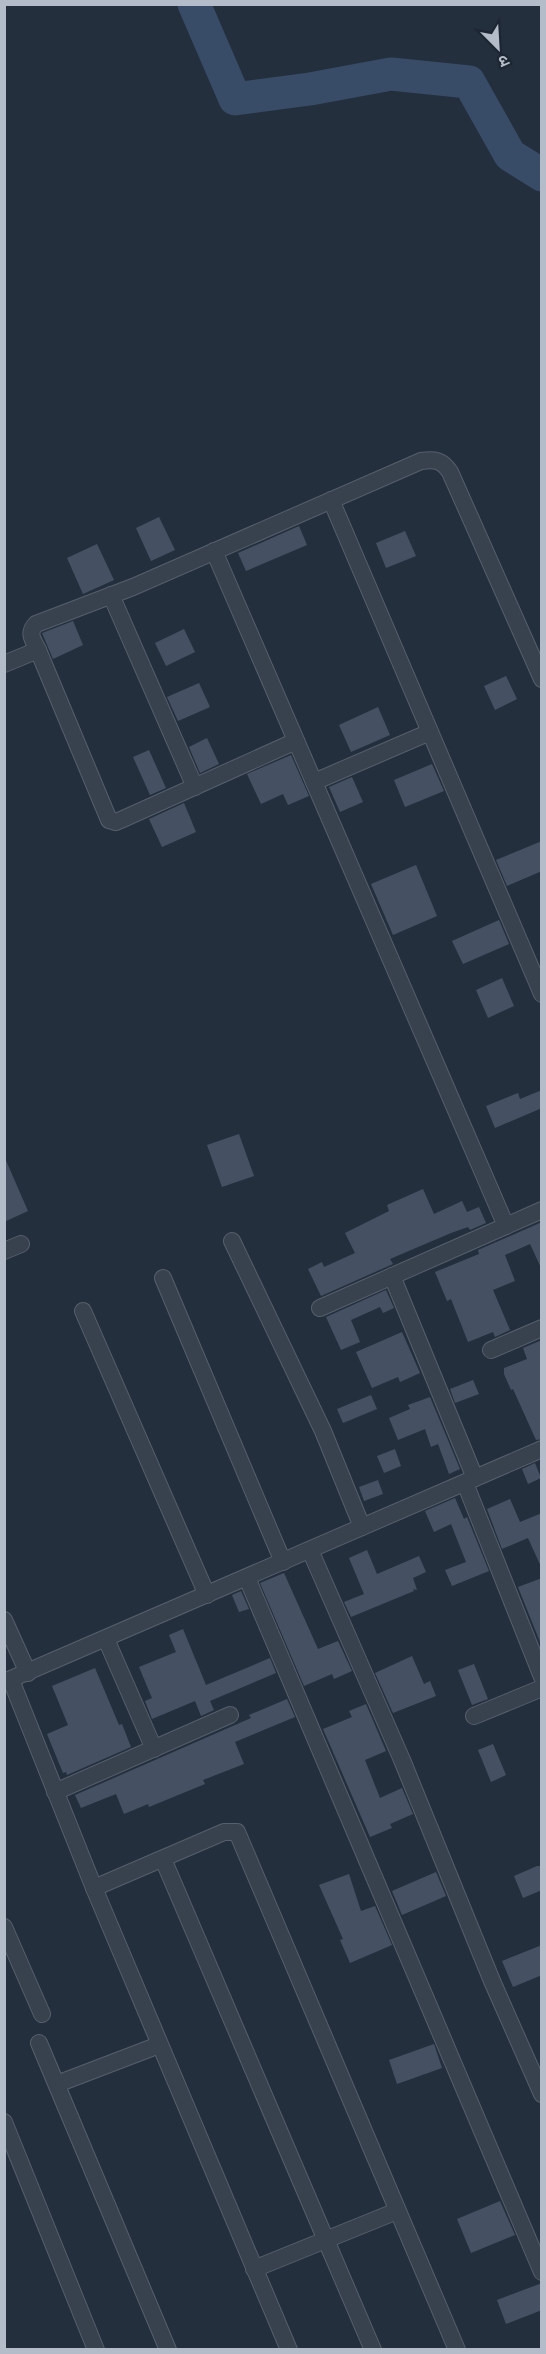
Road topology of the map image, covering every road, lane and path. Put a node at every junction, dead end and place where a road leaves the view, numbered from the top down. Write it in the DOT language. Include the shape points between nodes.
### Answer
graph roads {
  1 [pos="331,500"];
  2 [pos="214,551"];
  3 [pos="111,595"];
  4 [pos="38,650"];
  5 [pos="4,664"];
  6 [pos="542,679"];
  7 [pos="430,732"];
  8 [pos="296,741"];
  9 [pos="314,782"];
  10 [pos="195,787"];
  11 [pos="542,994"];
  12 [pos="542,1210"];
  13 [pos="506,1226"];
  14 [pos="232,1241"];
  15 [pos="21,1244"];
  16 [pos="4,1251"];
  17 [pos="392,1276"];
  18 [pos="163,1278"];
  19 [pos="320,1308"];
  20 [pos="83,1311"];
  21 [pos="542,1328"];
  22 [pos="491,1350"];
  23 [pos="542,1449"];
  24 [pos="470,1480"];
  25 [pos="362,1527"];
  26 [pos="310,1550"];
  27 [pos="283,1562"];
  28 [pos="247,1578"];
  29 [pos="207,1595"];
  30 [pos="4,1620"];
  31 [pos="106,1639"];
  32 [pos="28,1673"];
  33 [pos="542,1677"];
  34 [pos="8,1681"];
  35 [pos="542,1688"];
  36 [pos="230,1715"];
  37 [pos="474,1716"];
  38 [pos="154,1749"];
  39 [pos="55,1792"];
  40 [pos="164,1859"];
  41 [pos="94,1888"];
  42 [pos="4,1927"];
  43 [pos="42,2014"];
  44 [pos="39,2043"];
  45 [pos="159,2045"];
  46 [pos="57,2084"];
  47 [pos="542,2094"];
  48 [pos="4,2121"];
  49 [pos="397,2211"];
  50 [pos="326,2240"];
  51 [pos="254,2269"];
  52 [pos="542,2272"];
  53 [pos="96,2349"];
  54 [pos="168,2349"];
  55 [pos="289,2349"];
  56 [pos="373,2349"];
  57 [pos="457,2349"];
  1 -- 2 [label="street"];
  1 -- 6 [label="street" via="421,461 444,462"];
  1 -- 7 [label="street"];
  2 -- 3 [label="street"];
  2 -- 8 [label="street"];
  3 -- 4 [label="street" via="36,624 31,634"];
  3 -- 10 [label="street"];
  4 -- 5 [label="street"];
  4 -- 10 [label="street" via="110,820 116,822"];
  7 -- 9 [label="street"];
  7 -- 11 [label="street"];
  8 -- 9 [label="street"];
  8 -- 10 [label="street"];
  9 -- 13 [label="street"];
  12 -- 13 [label="street"];
  13 -- 17 [label="street"];
  14 -- 25 [label="street" via="323,1431"];
  15 -- 16 [label="street"];
  17 -- 19 [label="street"];
  17 -- 24 [label="street"];
  18 -- 27 [label="street"];
  20 -- 29 [label="street"];
  21 -- 22 [label="street"];
  23 -- 24 [label="street"];
  24 -- 25 [label="street"];
  24 -- 33 [label="street"];
  25 -- 26 [label="street"];
  26 -- 27 [label="street"];
  26 -- 47 [label="street"];
  27 -- 28 [label="street"];
  28 -- 29 [label="street"];
  28 -- 52 [label="street"];
  29 -- 31 [label="street"];
  30 -- 32 [label="street"];
  31 -- 32 [label="street"];
  31 -- 38 [label="street"];
  32 -- 34 [label="street"];
  34 -- 39 [label="street"];
  35 -- 37 [label="street"];
  36 -- 38 [label="street"];
  38 -- 39 [label="street"];
  39 -- 41 [label="street"];
  40 -- 41 [label="street"];
  40 -- 49 [label="street" via="224,1833 237,1832 241,1838"];
  40 -- 50 [label="street"];
  41 -- 45 [label="street"];
  42 -- 43 [label="street"];
  44 -- 46 [label="street"];
  45 -- 46 [label="street"];
  45 -- 51 [label="street"];
  46 -- 54 [label="street"];
  48 -- 53 [label="street"];
  49 -- 50 [label="street"];
  49 -- 57 [label="street"];
  50 -- 51 [label="street"];
  50 -- 56 [label="street"];
  51 -- 55 [label="street"];
}
